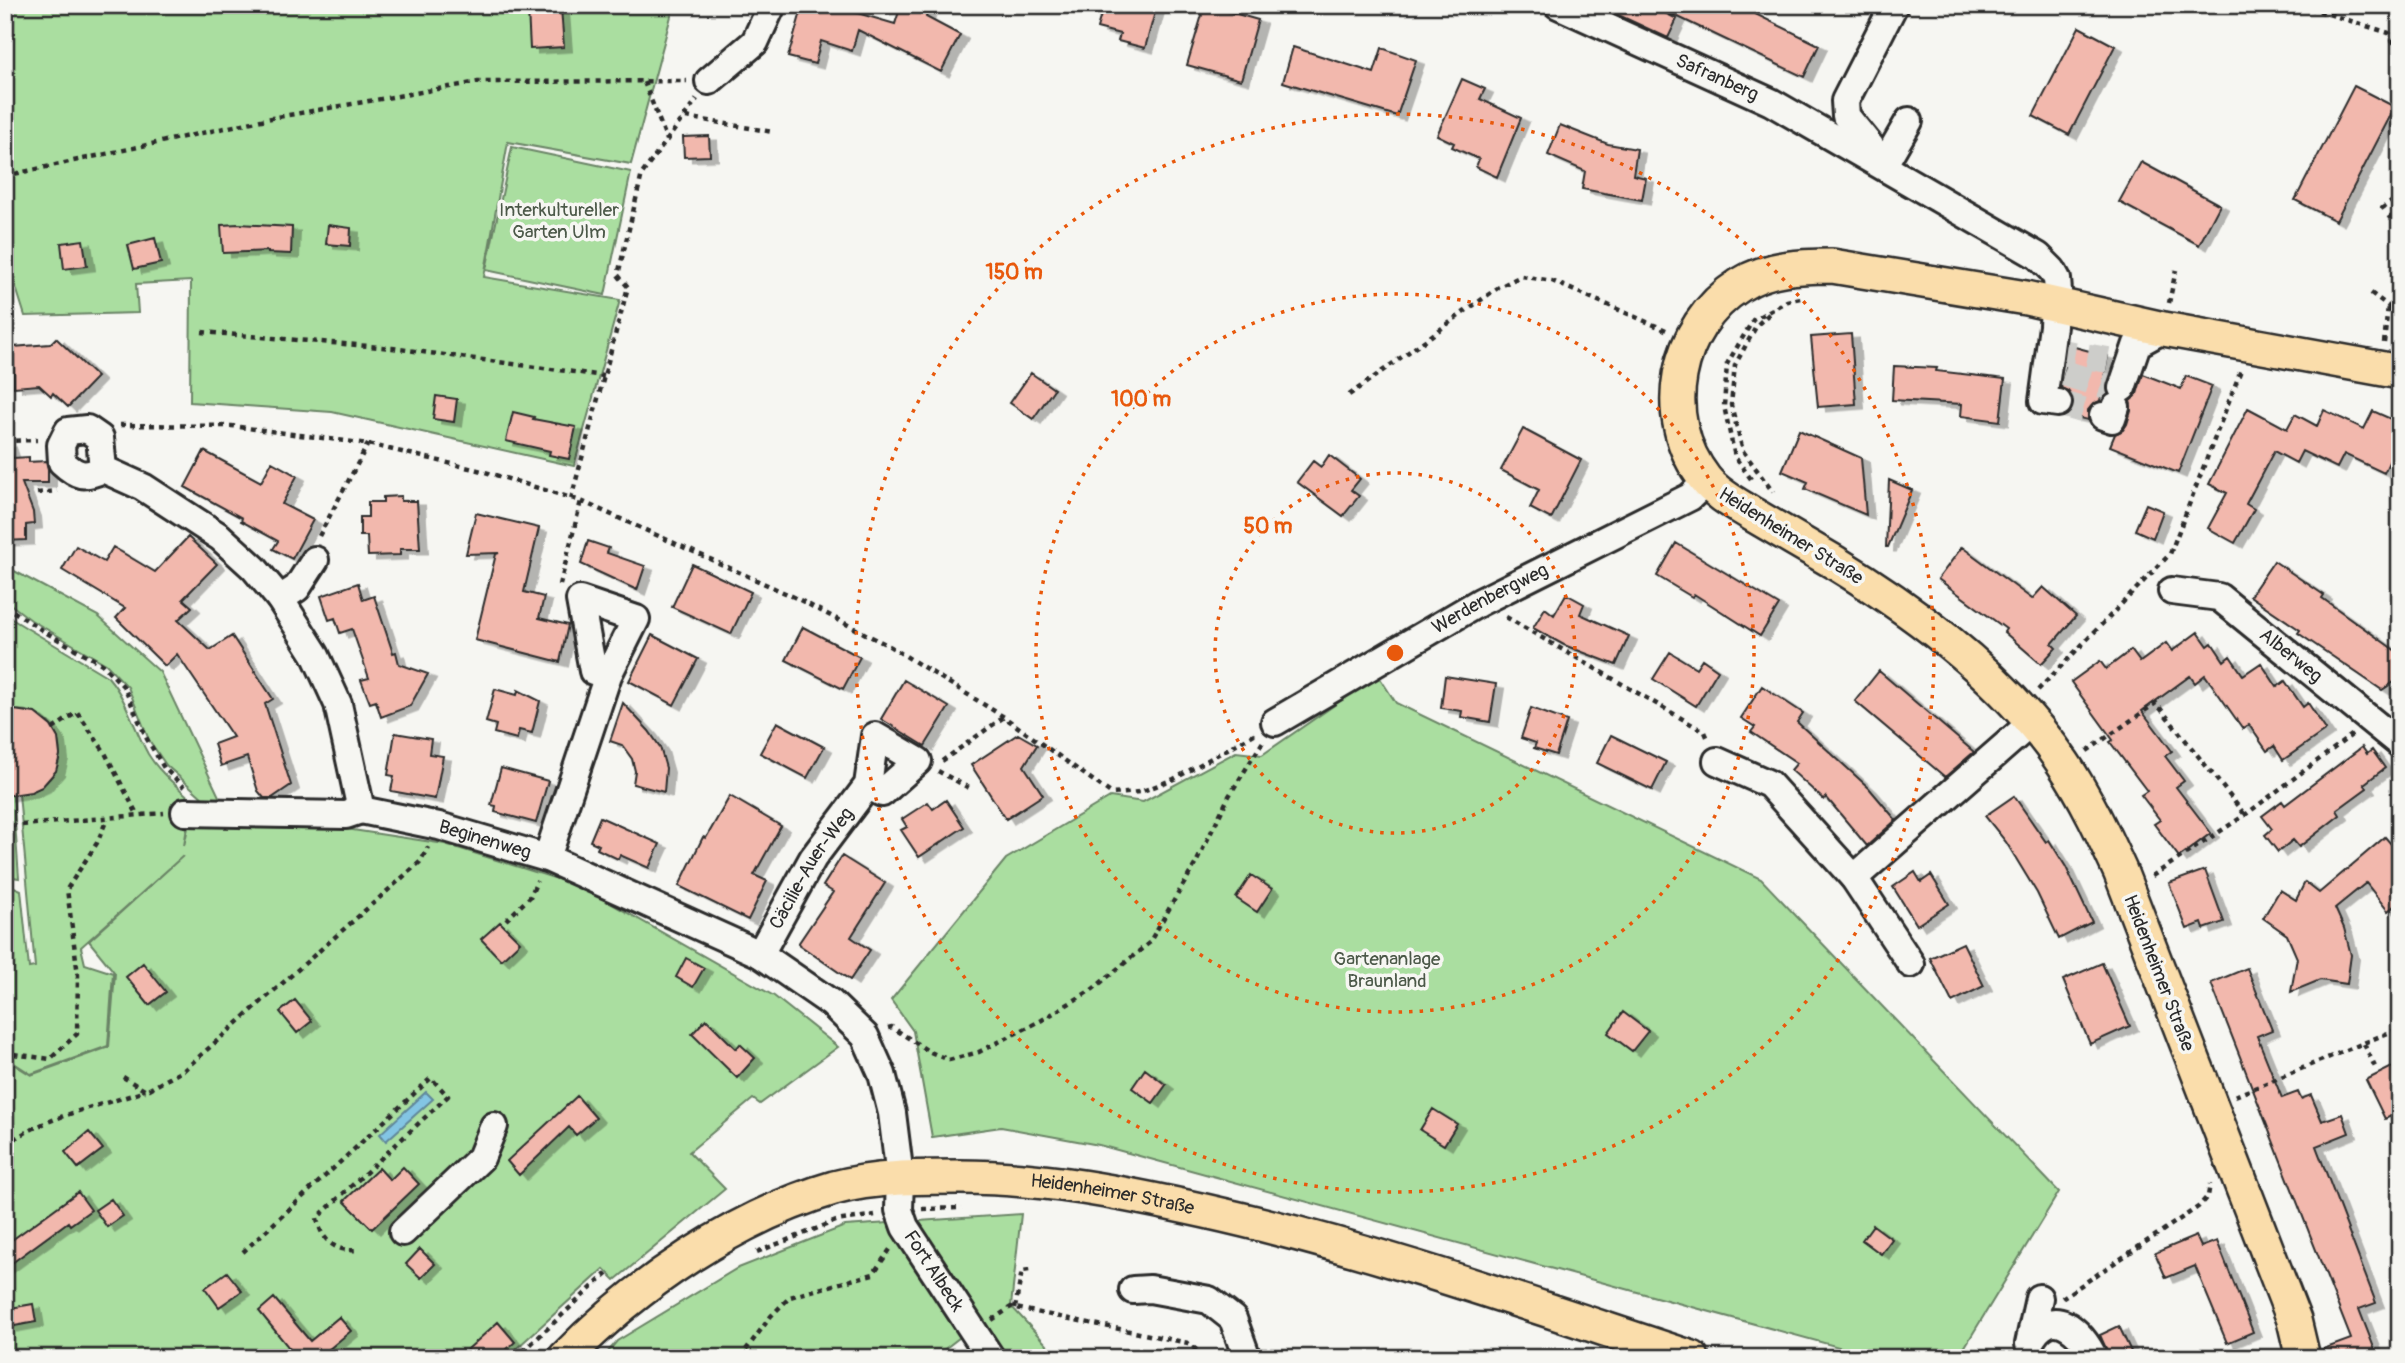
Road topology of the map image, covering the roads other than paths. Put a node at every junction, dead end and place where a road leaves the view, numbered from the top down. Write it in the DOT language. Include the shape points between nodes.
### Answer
graph roads {
  1 [pos="772,5"];
  2 [pos="1558,5"];
  3 [pos="1894,5"];
  4 [pos="709,81"];
  5 [pos="1909,121"];
  6 [pos="1877,163"];
  7 [pos="2054,303"];
  8 [pos="2164,328"];
  9 [pos="2390,370"];
  10 [pos="2116,387"];
  11 [pos="2057,403"];
  12 [pos="61,445"];
  13 [pos="1707,481"];
  14 [pos="315,560"];
  15 [pos="2172,591"];
  16 [pos="280,599"];
  17 [pos="608,675"];
  18 [pos="1276,722"];
  19 [pos="2031,723"];
  20 [pos="2400,744"];
  21 [pos="1717,761"];
  22 [pos="867,785"];
  23 [pos="361,810"];
  24 [pos="197,812"];
  25 [pos="547,858"];
  26 [pos="1854,878"];
  27 [pos="760,954"];
  28 [pos="1911,964"];
  29 [pos="494,1126"];
  30 [pos="900,1177"];
  31 [pos="403,1232"];
  32 [pos="1138,1297"];
  33 [pos="2033,1328"];
  34 [pos="1679,1356"];
  35 [pos="1247,1357"];
  36 [pos="565,1358"];
  37 [pos="990,1358"];
  38 [pos="2094,1358"];
  39 [pos="2303,1358"];
  1 -- 4 [label="street" via="755,42"];
  2 -- 6 [label="street, Safranberg" via="1771,102"];
  3 -- 6 [label="street" via="1845,101 1846,116 1871,147"];
  5 -- 6 [label="street"];
  6 -- 7 [label="street, Safranberg" via="2038,256 2057,279"];
  7 -- 8 [label="main road, Heidenheimer Straße"];
  7 -- 11 [label="street, Safranberg" via="2057,370 2043,401"];
  7 -- 13 [label="main road, Heidenheimer Straße" via="1832,266 1780,268 1742,284 1712,309 1691,341 1678,376 1677,410 1686,447"];
  8 -- 9 [label="main road, Heidenheimer Straße"];
  8 -- 10 [label="street" via="2137,344"];
  12 -- 16 [label="street" via="68,430 87,429 100,438 103,469 143,487 220,537"];
  13 -- 18 [label="street, Werdenbergweg" via="1690,497 1480,602"];
  13 -- 19 [label="main road, Heidenheimer Straße" via="1920,620 1985,674"];
  14 -- 16 [label="street" via="297,588"];
  15 -- 20 [label="street, Alberweg" via="2219,597"];
  16 -- 23 [label="street" via="338,704"];
  17 -- 25 [label="street"];
  19 -- 26 [label="street"];
  19 -- 39 [label="main road, Heidenheimer Straße" via="2088,804 2120,871 2294,1320"];
  21 -- 26 [label="street" via="1769,784"];
  22 -- 22 [label="street, Cäcilie-Auer-Weg" via="875,736 918,761 883,793"];
  22 -- 27 [label="street, Cäcilie-Auer-Weg" via="813,858"];
  23 -- 24 [label="street, Beginenweg" via="346,815"];
  23 -- 25 [label="street, Beginenweg" via="439,826"];
  25 -- 27 [label="street, Beginenweg"];
  26 -- 28 [label="street"];
  27 -- 30 [label="street, Beginenweg" via="831,1003 865,1036 889,1100"];
  29 -- 31 [label="street" via="481,1158"];
  30 -- 34 [label="main road, Heidenheimer Straße" via="1004,1177 1103,1189 1251,1221 1434,1273"];
  30 -- 36 [label="main road, Heidenheimer Straße" via="835,1188 713,1241 624,1303"];
  30 -- 37 [label="street, Fort Albeck" via="902,1219"];
  32 -- 35 [label="street" via="1216,1320 1233,1319"];
  33 -- 38 [label="street" via="2065,1324 2078,1332"];
}
